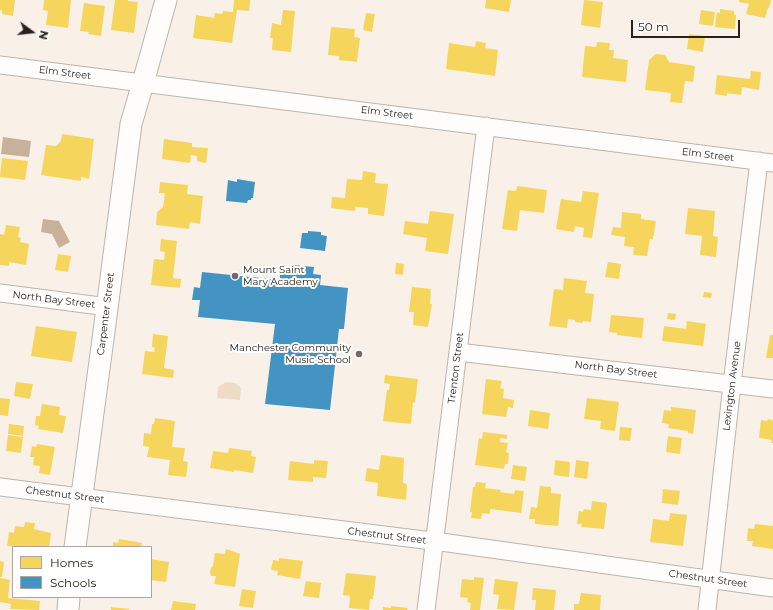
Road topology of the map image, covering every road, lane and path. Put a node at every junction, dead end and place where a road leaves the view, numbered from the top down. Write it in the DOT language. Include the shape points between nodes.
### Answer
graph roads {
  1 [pos="166,0"];
  2 [pos="0,65"];
  3 [pos="143,83"];
  4 [pos="486,126"];
  5 [pos="766,162"];
  6 [pos="0,293"];
  7 [pos="108,306"];
  8 [pos="458,352"];
  9 [pos="732,384"];
  10 [pos="773,389"];
  11 [pos="0,487"];
  12 [pos="81,497"];
  13 [pos="434,541"];
  14 [pos="75,546"];
  15 [pos="710,579"];
  16 [pos="773,588"];
  17 [pos="69,598"];
  18 [pos="68,610"];
  19 [pos="426,610"];
  20 [pos="707,610"];
  1 -- 3 [label="street, Carpenter Street"];
  2 -- 3 [label="street, Elm Street"];
  3 -- 4 [label="street, Elm Street"];
  3 -- 7 [label="street, Carpenter Street" via="127,146"];
  4 -- 5 [label="street, Elm Street"];
  4 -- 8 [label="street, Trenton Street"];
  5 -- 9 [label="street, Lexington Avenue"];
  6 -- 7 [label="street, North Bay Street"];
  7 -- 12 [label="street, Carpenter Street"];
  8 -- 9 [label="street, North Bay Street"];
  8 -- 13 [label="street, Trenton Street"];
  9 -- 10 [label="street, North Bay Street"];
  9 -- 15 [label="street, Lexington Avenue"];
  11 -- 12 [label="street, Chestnut Street"];
  12 -- 13 [label="street, Chestnut Street"];
  12 -- 14 [label="street, Carpenter Street"];
  13 -- 15 [label="street, Chestnut Street"];
  13 -- 19 [label="street, Trenton Street"];
  15 -- 16 [label="street, Chestnut Street"];
  15 -- 20 [label="street, Lexington Avenue"];
  17 -- 18 [label="street"];
}
